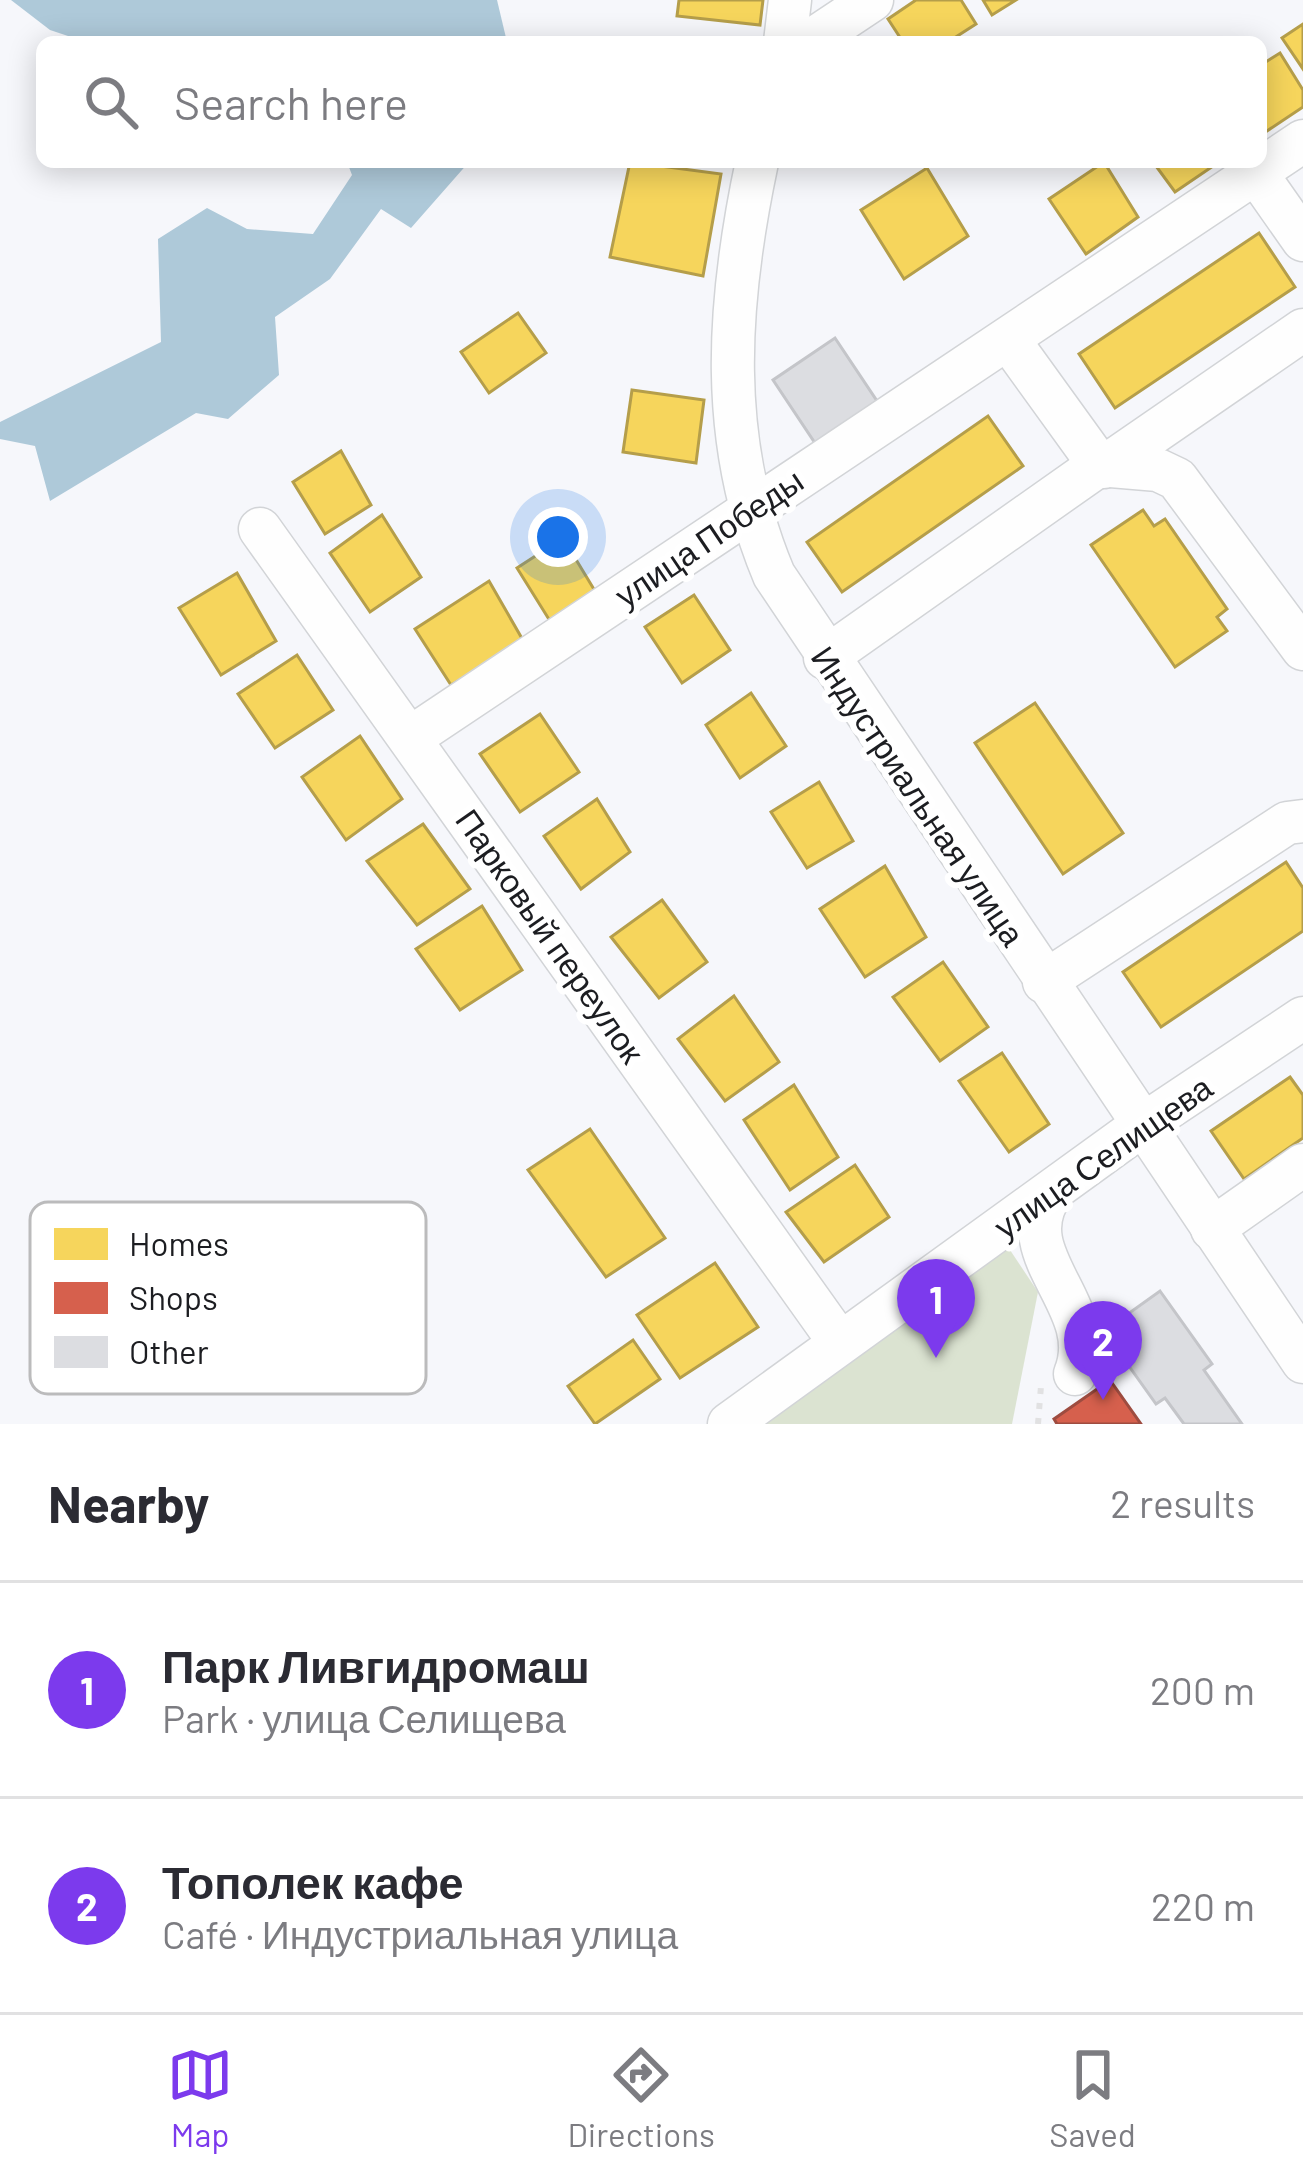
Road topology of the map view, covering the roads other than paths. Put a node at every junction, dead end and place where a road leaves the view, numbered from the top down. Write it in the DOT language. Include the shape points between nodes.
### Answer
graph roads {
  1 [pos="790,0"];
  2 [pos="872,0"];
  3 [pos="786,36"];
  4 [pos="818,36"];
  5 [pos="1303,141"];
  6 [pos="1267,166"];
  7 [pos="756,168"];
  8 [pos="1263,168"];
  9 [pos="1256,173"];
  10 [pos="1303,240"];
  11 [pos="1303,330"];
  12 [pos="1008,339"];
  13 [pos="1101,466"];
  14 [pos="749,512"];
  15 [pos="260,529"];
  16 [pos="1303,649"];
  17 [pos="826,658"];
  18 [pos="410,738"];
  19 [pos="1303,820"];
  20 [pos="1044,982"];
  21 [pos="1302,1022"];
  22 [pos="1141,1126"];
  23 [pos="1303,1165"];
  24 [pos="1054,1191"];
  25 [pos="1212,1229"];
  26 [pos="840,1343"];
  27 [pos="1303,1362"];
  28 [pos="1075,1374"];
  29 [pos="729,1424"];
  1 -- 3 [label="street"];
  2 -- 4 [label="street"];
  5 -- 6 [label="street, улица Победы"];
  7 -- 14 [label="street, Индустриальная улица" via="736,302 736,454"];
  8 -- 9 [label="street, улица Победы"];
  9 -- 10 [label="street"];
  9 -- 12 [label="street, улица Победы"];
  11 -- 13 [label="street"];
  12 -- 13 [label="street"];
  12 -- 14 [label="street, улица Победы"];
  13 -- 16 [label="street" via="1177,479"];
  13 -- 17 [label="street"];
  14 -- 17 [label="street, Индустриальная улица" via="774,575"];
  14 -- 18 [label="street, улица Победы"];
  15 -- 18 [label="street, Парковый переулок"];
  17 -- 20 [label="street, Индустриальная улица"];
  18 -- 26 [label="street, Парковый переулок"];
  19 -- 20 [label="street" via="1286,823"];
  20 -- 22 [label="street, Индустриальная улица"];
  21 -- 22 [label="street, улица Селищева"];
  22 -- 24 [label="street, улица Селищева"];
  22 -- 25 [label="street, Индустриальная улица"];
  23 -- 25 [label="street"];
  24 -- 26 [label="street, улица Селищева"];
  24 -- 28 [label="street" via="1039,1211 1037,1233 1082,1338"];
  25 -- 27 [label="street, Индустриальная улица"];
  26 -- 29 [label="street, улица Селищева"];
}
